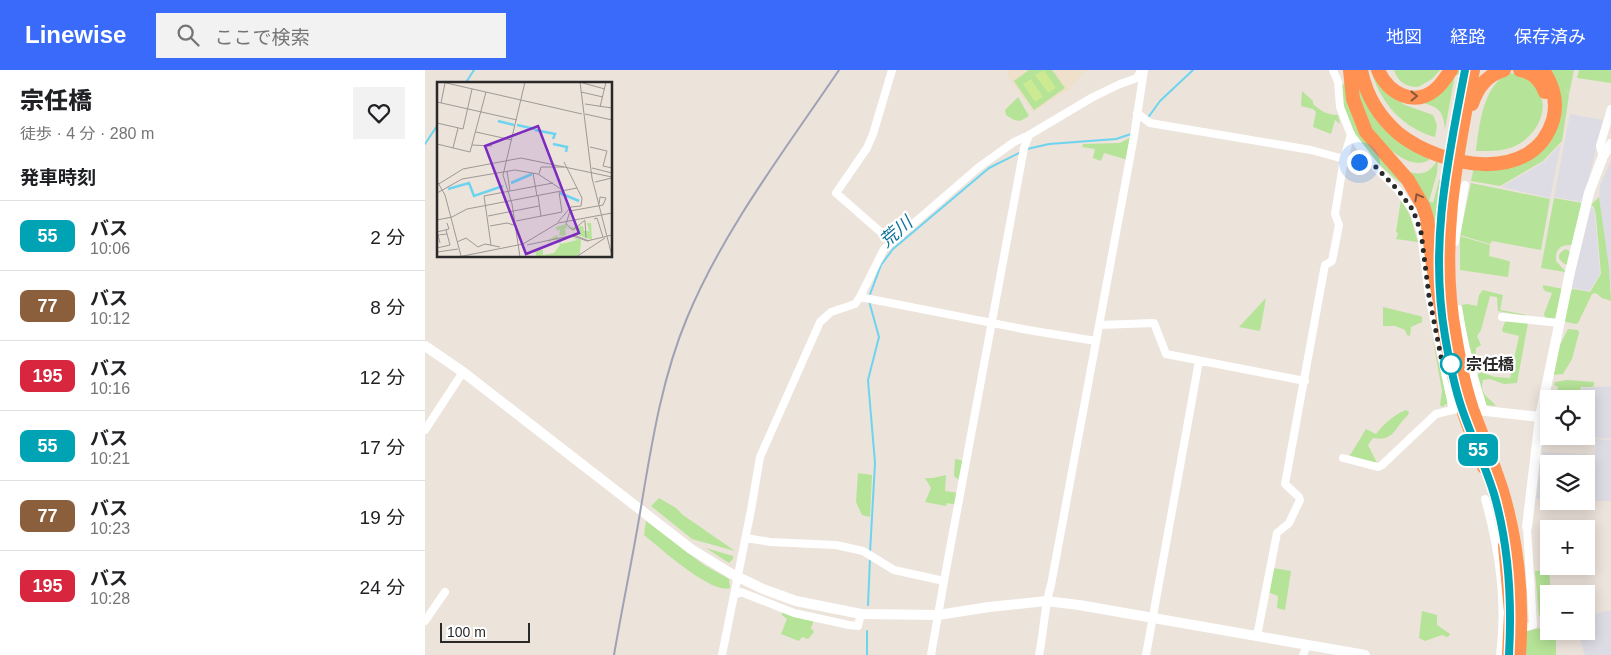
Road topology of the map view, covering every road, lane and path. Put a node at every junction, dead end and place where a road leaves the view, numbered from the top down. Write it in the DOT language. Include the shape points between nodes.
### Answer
graph roads {
  1 [pos="892,70"];
  2 [pos="1143,70"];
  3 [pos="1333,70"];
  4 [pos="1350,70"];
  5 [pos="1361,70"];
  6 [pos="1367,70"];
  7 [pos="1378,70"];
  8 [pos="1451,70"];
  9 [pos="1465,70"];
  10 [pos="1473,70"];
  11 [pos="1504,70"];
  12 [pos="1520,70"];
  13 [pos="1543,70"];
  14 [pos="1611,109"];
  15 [pos="1143,117"];
  16 [pos="1464,117"];
  17 [pos="1351,134"];
  18 [pos="1029,135"];
  19 [pos="1611,144"];
  20 [pos="1433,148"];
  21 [pos="1603,156"];
  22 [pos="1344,159"];
  23 [pos="1472,160"];
  24 [pos="1374,165"];
  25 [pos="1465,185"];
  26 [pos="892,242"];
  27 [pos="866,298"];
  28 [pos="1442,313"];
  29 [pos="1502,317"];
  30 [pos="1559,323"];
  31 [pos="992,324"];
  32 [pos="1099,325"];
  33 [pos="1096,340"];
  34 [pos="425,346"];
  35 [pos="1199,361"];
  36 [pos="463,372"];
  37 [pos="1305,381"];
  38 [pos="1545,390"];
  39 [pos="1468,409"];
  40 [pos="1540,417"];
  41 [pos="425,430"];
  42 [pos="1343,458"];
  43 [pos="1485,499"];
  44 [pos="1527,527"];
  45 [pos="746,538"];
  46 [pos="945,580"];
  47 [pos="445,592"];
  48 [pos="735,595"];
  49 [pos="1046,602"];
  50 [pos="861,614"];
  51 [pos="938,615"];
  52 [pos="1153,618"];
  53 [pos="425,621"];
  54 [pos="1520,629"];
  55 [pos="1257,636"];
  56 [pos="1305,650"];
  57 [pos="722,655"];
  58 [pos="931,655"];
  59 [pos="1039,655"];
  60 [pos="1146,655"];
  61 [pos="1365,655"];
  62 [pos="1500,655"];
  63 [pos="1509,655"];
  64 [pos="1519,655"];
  1 -- 26 [label="street" via="867,148 836,193"];
  2 -- 15 [label="street"];
  2 -- 18 [label="street" via="1137,78 1093,97"];
  3 -- 17 [label="street" via="1338,82 1340,107"];
  28 -- 4 [label="highway, one-way" via="1423,206 1408,180 1366,132 1353,99"];
  5 -- 20 [label="highway" via="1369,98 1388,123 1401,135"];
  6 -- 20 [label="highway" via="1375,93 1387,110"];
  7 -- 8 [label="highway, one-way" via="1389,88 1398,95 1411,98 1435,90"];
  9 -- 28 [label="highway" via="1444,184 1439,236"];
  10 -- 16 [label="highway"];
  11 -- 16 [label="highway" via="1484,82"];
  12 -- 23 [label="highway" via="1539,80 1546,94 1547,111 1542,127 1520,150"];
  13 -- 23 [label="highway" via="1551,82 1556,103 1550,130 1543,140 1513,161 1483,165"];
  14 -- 21 [label="street" via="1600,146"];
  15 -- 22 [label="street" via="1150,123 1311,150"];
  15 -- 32 [label="street" via="1135,125"];
  16 -- 39 [label="highway" via="1449,212 1447,268 1454,333"];
  17 -- 22 [label="street"];
  17 -- 24 [label="street"];
  18 -- 26 [label="street" via="979,167"];
  18 -- 31 [label="street"];
  19 -- 21 [label="street"];
  20 -- 23 [label="highway"];
  21 -- 30 [label="street" via="1589,193"];
  22 -- 24 [label="street"];
  22 -- 37 [label="street" via="1335,214 1339,225 1332,261 1325,265"];
  24 -- 39 [label="street" via="1413,210 1421,232 1429,296"];
  25 -- 39 [label="street" via="1455,239 1455,281 1465,346"];
  26 -- 27 [label="street" via="884,249"];
  27 -- 31 [label="street"];
  27 -- 45 [label="street" via="831,312 820,322 760,457"];
  28 -- 39 [label="highway" via="1450,360"];
  29 -- 30 [label="street"];
  30 -- 38 [label="street"];
  31 -- 33 [label="street"];
  31 -- 46 [label="street"];
  32 -- 33 [label="street"];
  32 -- 35 [label="street" via="1154,323 1165,354"];
  33 -- 49 [label="street"];
  34 -- 36 [label="street"];
  35 -- 37 [label="street"];
  35 -- 52 [label="street"];
  36 -- 41 [label="street"];
  36 -- 50 [label="street" via="691,549 730,573 796,601"];
  37 -- 55 [label="street" via="1285,484 1300,500 1289,523 1277,533"];
  39 -- 40 [label="street"];
  39 -- 42 [label="street" via="1436,414 1378,467"];
  39 -- 54 [label="highway" via="1502,492 1511,529 1517,561"];
  39 -- 63 [label="highway" via="1502,531 1511,612"];
  40 -- 44 [label="street"];
  43 -- 62 [label="street" via="1501,577 1503,639"];
  44 -- 54 [label="street" via="1533,625"];
  45 -- 46 [label="street" via="836,545 869,554 895,570"];
  45 -- 48 [label="street"];
  46 -- 51 [label="street"];
  47 -- 53 [label="street"];
  48 -- 50 [label="street" via="741,592 794,612 849,625 858,626"];
  48 -- 57 [label="street"];
  49 -- 51 [label="street"];
  49 -- 52 [label="street"];
  49 -- 59 [label="street"];
  50 -- 51 [label="street"];
  51 -- 58 [label="street"];
  52 -- 55 [label="street"];
  52 -- 60 [label="street"];
  54 -- 64 [label="highway"];
  55 -- 56 [label="street"];
  56 -- 61 [label="street"];
}
